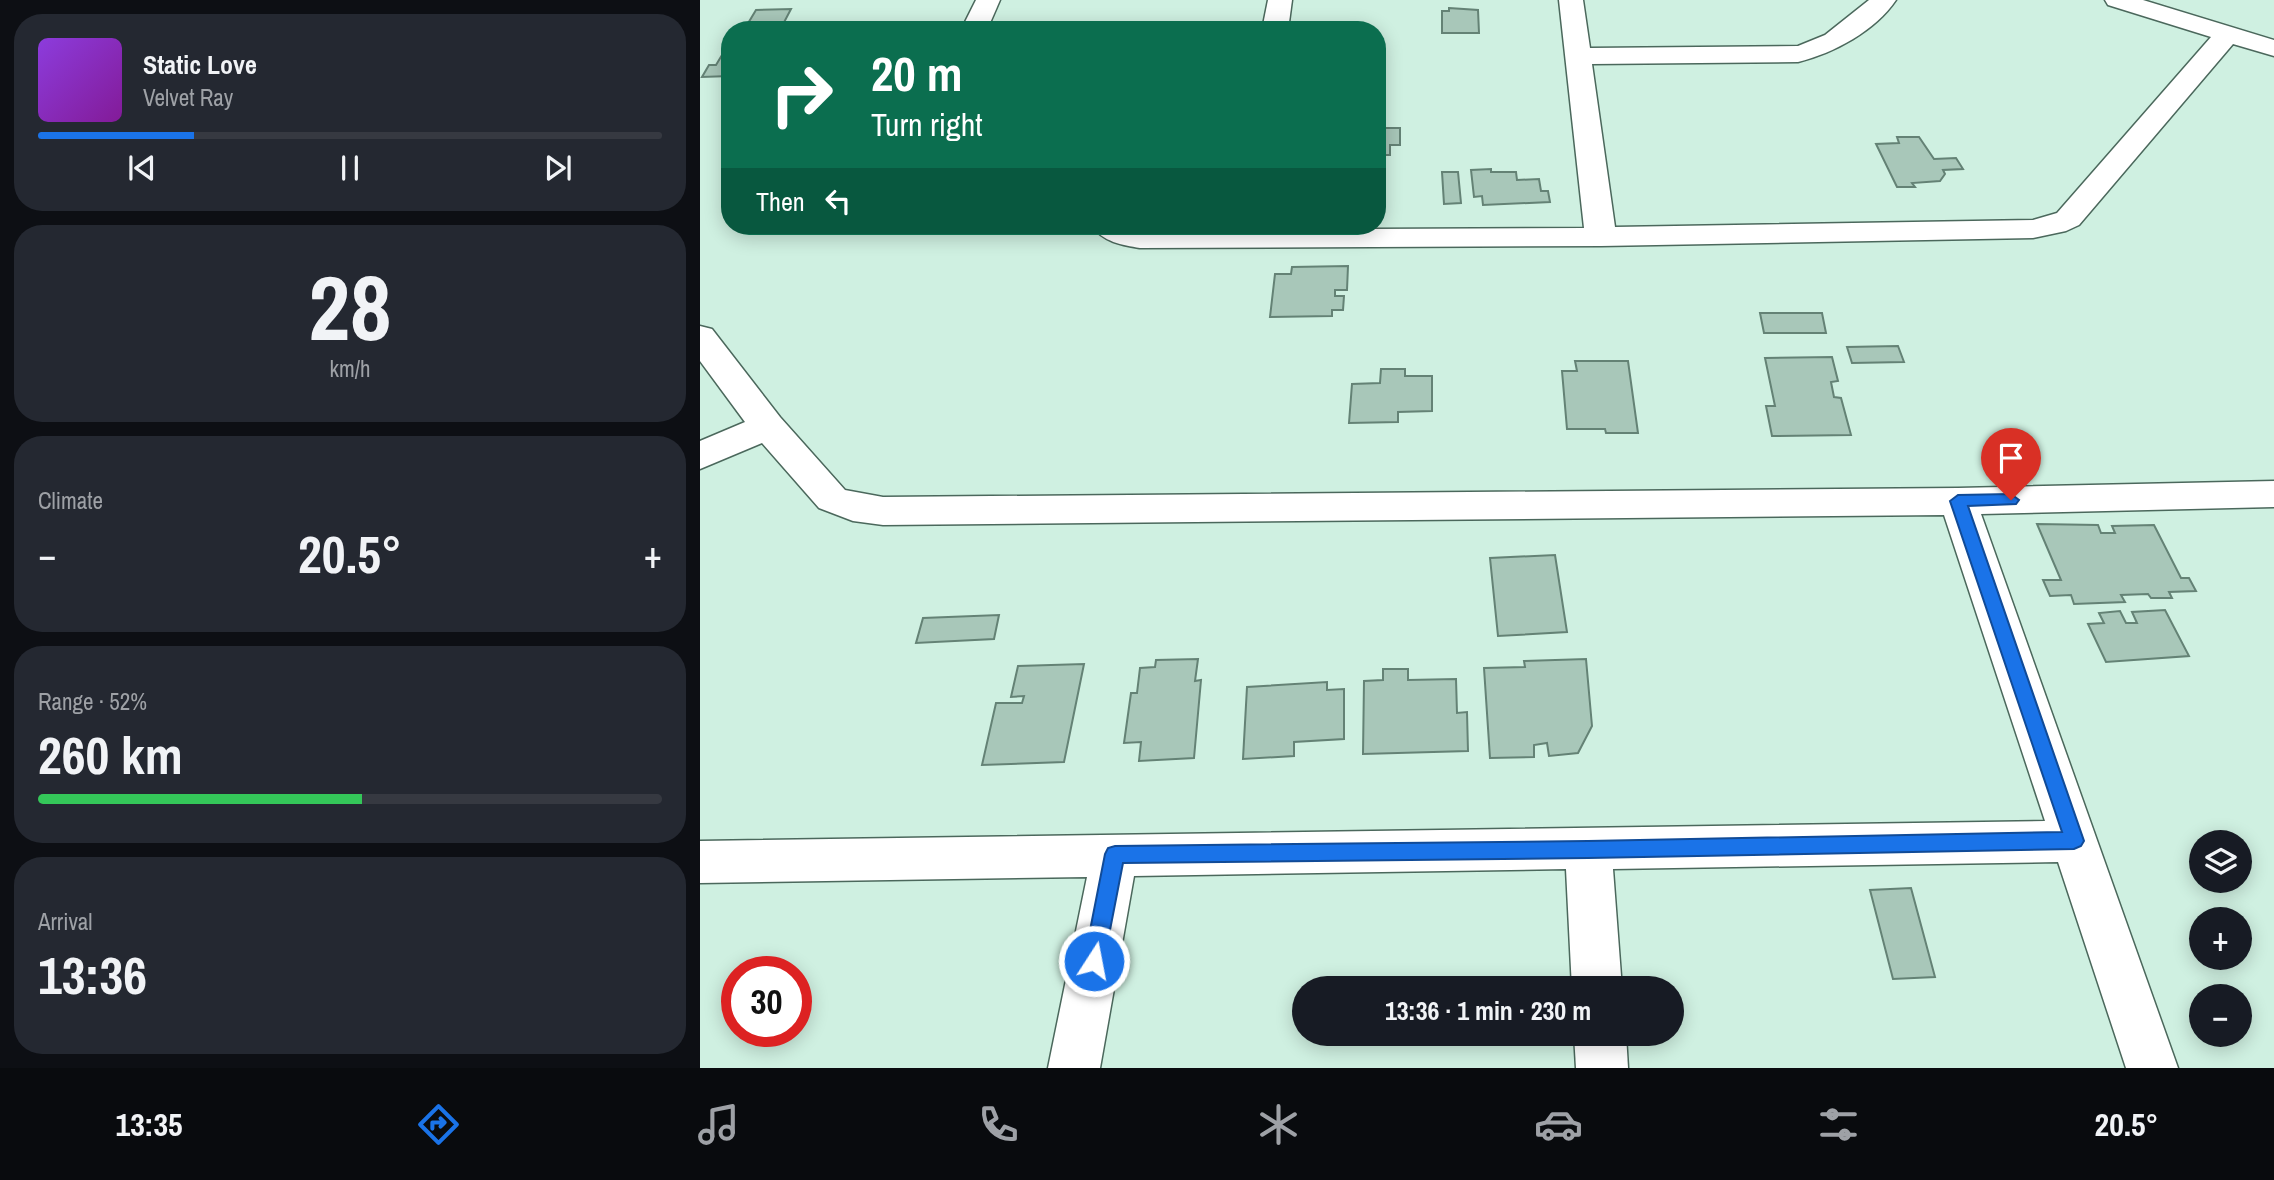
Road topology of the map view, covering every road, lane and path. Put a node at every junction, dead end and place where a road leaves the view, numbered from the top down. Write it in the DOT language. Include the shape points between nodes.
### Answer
graph roads {
  1 [pos="988,0"];
  2 [pos="1280,0"];
  3 [pos="1571,0"];
  4 [pos="1884,0"];
  5 [pos="2117,0"];
  6 [pos="978,21"];
  7 [pos="1276,21"];
  8 [pos="2228,34"];
  9 [pos="2274,48"];
  10 [pos="1579,56"];
  11 [pos="1122,235"];
  12 [pos="1209,235"];
  13 [pos="1386,235"];
  14 [pos="1601,237"];
  15 [pos="700,337"];
  16 [pos="767,426"];
  17 [pos="700,456"];
  18 [pos="2274,494"];
  19 [pos="1958,501"];
  20 [pos="2074,841"];
  21 [pos="1588,850"];
  22 [pos="1115,854"];
  23 [pos="700,862"];
  24 [pos="1596,976"];
  25 [pos="1601,1046"];
  26 [pos="1074,1068"];
  27 [pos="1602,1068"];
  28 [pos="2152,1068"];
  1 -- 6 [label="street"];
  2 -- 7 [label="street"];
  3 -- 10 [label="street"];
  4 -- 10 [label="street" via="1830,45 1798,54"];
  5 -- 8 [label="street"];
  8 -- 9 [label="street"];
  8 -- 14 [label="street" via="2068,219 2055,225"];
  10 -- 14 [label="street"];
  11 -- 12 [label="street" via="1140,239"];
  13 -- 14 [label="street"];
  15 -- 16 [label="street"];
  16 -- 17 [label="street"];
  16 -- 19 [label="street" via="832,499 883,510"];
  18 -- 19 [label="street"];
  19 -- 20 [label="street"];
  20 -- 21 [label="street"];
  20 -- 28 [label="street"];
  21 -- 22 [label="street"];
  21 -- 24 [label="street"];
  22 -- 23 [label="street"];
  22 -- 26 [label="street"];
  25 -- 27 [label="street"];
}
